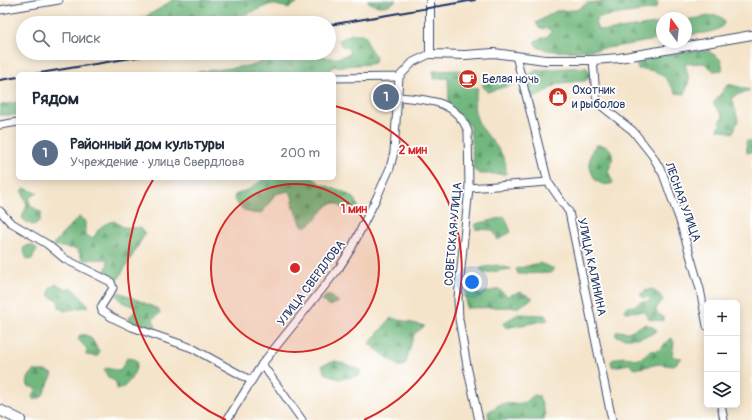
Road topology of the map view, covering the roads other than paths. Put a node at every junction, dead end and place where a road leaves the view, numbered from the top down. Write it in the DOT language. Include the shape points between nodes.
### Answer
graph roads {
  1 [pos="59,0"];
  2 [pos="430,0"];
  3 [pos="0,10"];
  4 [pos="752,35"];
  5 [pos="430,54"];
  6 [pos="516,56"];
  7 [pos="593,60"];
  8 [pos="399,77"];
  9 [pos="336,78"];
  10 [pos="398,98"];
  11 [pos="16,122"];
  12 [pos="0,125"];
  13 [pos="548,182"];
  14 [pos="469,188"];
  15 [pos="0,211"];
  16 [pos="704,310"];
  17 [pos="262,364"];
  18 [pos="250,380"];
  19 [pos="722,408"];
  20 [pos="0,410"];
  21 [pos="20,420"];
  22 [pos="227,420"];
  23 [pos="302,420"];
  24 [pos="479,420"];
  25 [pos="612,420"];
  26 [pos="724,420"];
  1 -- 3 [label="street"];
  2 -- 5 [label="street"];
  4 -- 7 [label="street" via="619,58"];
  5 -- 6 [label="street" via="494,53"];
  5 -- 8 [label="street" via="413,62"];
  6 -- 7 [label="street" via="545,60"];
  6 -- 13 [label="street, УЛИЦА КАЛИНИНА"];
  7 -- 16 [label="street, ЛЕСНАЯ УЛИЦА" via="599,104 633,131 663,174 680,221"];
  8 -- 9 [label="street"];
  8 -- 10 [label="street, УЛИЦА СВЕРДЛОВА"];
  10 -- 14 [label="street, СОВЕТСКАЯ УЛИЦА" via="446,105 465,123 468,131"];
  10 -- 17 [label="street, УЛИЦА СВЕРДЛОВА" via="396,134 390,168 351,249 305,312"];
  11 -- 12 [label="street"];
  13 -- 14 [label="street"];
  13 -- 25 [label="street, УЛИЦА КАЛИНИНА" via="569,212"];
  14 -- 24 [label="street, СОВЕТСКАЯ УЛИЦА" via="458,305 467,366"];
  15 -- 18 [label="street" via="10,222 47,244 65,259 111,282 113,288 101,307 102,311 132,327 192,348"];
  17 -- 18 [label="street, УЛИЦА СВЕРДЛОВА"];
  17 -- 23 [label="street"];
  18 -- 22 [label="street, УЛИЦА СВЕРДЛОВА"];
  19 -- 26 [label="street"];
  20 -- 21 [label="main road"];
}
